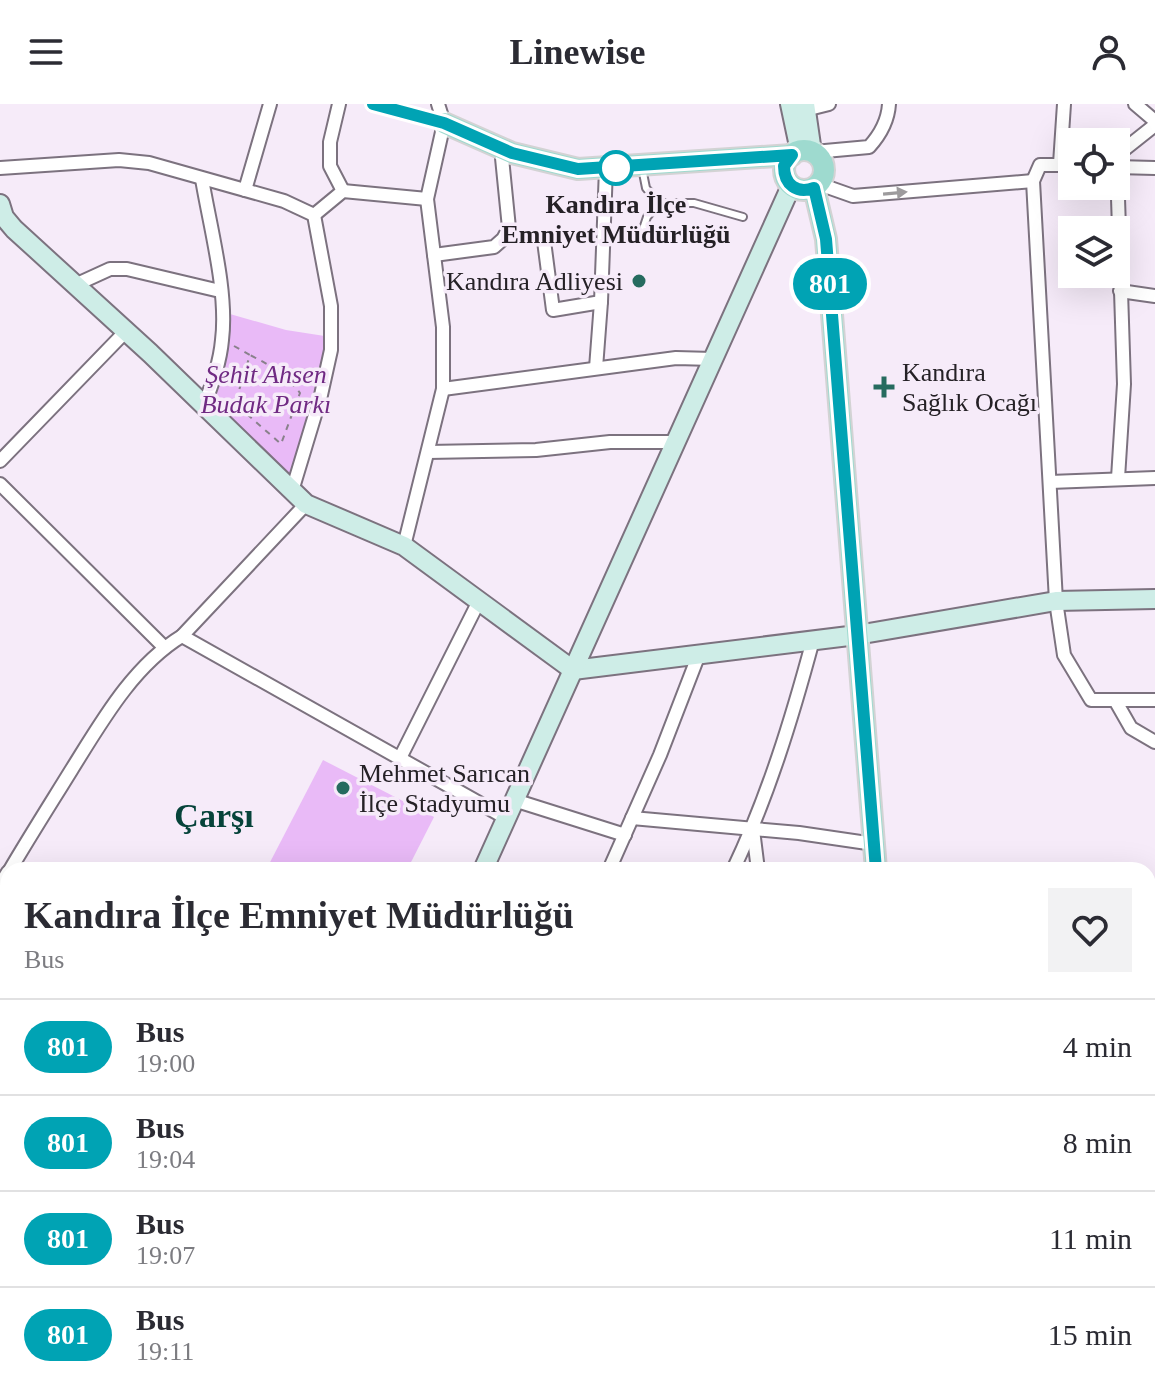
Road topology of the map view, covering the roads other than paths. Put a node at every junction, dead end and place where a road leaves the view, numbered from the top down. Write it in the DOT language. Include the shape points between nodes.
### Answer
graph roads {
  1 [pos="270,104"];
  2 [pos="339,104"];
  3 [pos="373,104"];
  4 [pos="829,104"];
  5 [pos="889,104"];
  6 [pos="1064,104"];
  7 [pos="1135,104"];
  8 [pos="798,108"];
  9 [pos="441,114"];
  10 [pos="1155,123"];
  11 [pos="1065,128"];
  12 [pos="501,148"];
  13 [pos="1130,149"];
  14 [pos="804,152"];
  15 [pos="1058,164"];
  16 [pos="1130,165"];
  17 [pos="641,166"];
  18 [pos="0,168"];
  19 [pos="606,168"];
  20 [pos="1155,168"];
  21 [pos="202,179"];
  22 [pos="1033,181"];
  23 [pos="791,186"];
  24 [pos="817,186"];
  25 [pos="245,190"];
  26 [pos="343,191"];
  27 [pos="427,199"];
  28 [pos="1117,200"];
  29 [pos="659,203"];
  30 [pos="0,204"];
  31 [pos="314,215"];
  32 [pos="743,217"];
  33 [pos="641,235"];
  34 [pos="544,241"];
  35 [pos="434,255"];
  36 [pos="75,285"];
  37 [pos="220,291"];
  38 [pos="1120,291"];
  39 [pos="1155,296"];
  40 [pos="601,302"];
  41 [pos="126,331"];
  42 [pos="713,359"];
  43 [pos="596,368"];
  44 [pos="443,389"];
  45 [pos="204,406"];
  46 [pos="676,442"];
  47 [pos="428,452"];
  48 [pos="0,461"];
  49 [pos="1118,478"];
  50 [pos="1155,478"];
  51 [pos="1050,482"];
  52 [pos="0,484"];
  53 [pos="292,491"];
  54 [pos="306,504"];
  55 [pos="404,546"];
  56 [pos="1155,599"];
  57 [pos="479,601"];
  58 [pos="1056,601"];
  59 [pos="857,635"];
  60 [pos="182,636"];
  61 [pos="813,640"];
  62 [pos="164,647"];
  63 [pos="699,654"];
  64 [pos="573,670"];
  65 [pos="1115,700"];
  66 [pos="1155,700"];
  67 [pos="1155,742"];
  68 [pos="400,758"];
  69 [pos="514,800"];
  70 [pos="506,818"];
  71 [pos="632,818"];
  72 [pos="753,829"];
  73 [pos="625,835"];
  74 [pos="874,844"];
  75 [pos="15,862"];
  76 [pos="487,862"];
  77 [pos="613,862"];
  78 [pos="737,862"];
  79 [pos="757,862"];
  80 [pos="875,862"];
  1 -- 25 [label="street"];
  2 -- 26 [label="street" via="330,166"];
  3 -- 9 [label="street"];
  4 -- 8 [label="street"];
  5 -- 14 [label="street" via="881,133 869,147"];
  6 -- 11 [label="street"];
  7 -- 10 [label="street"];
  8 -- 14 [label="street"];
  9 -- 12 [label="main road"];
  9 -- 27 [label="street"];
  10 -- 13 [label="street"];
  12 -- 19 [label="main road" via="578,169"];
  12 -- 35 [label="street" via="509,228 503,239 494,247"];
  14 -- 17 [label="main road"];
  14 -- 23 [label="main road" via="784,166"];
  14 -- 24 [label="main road" via="819,156 824,167"];
  15 -- 22 [label="street" via="1040,165"];
  16 -- 20 [label="street"];
  17 -- 19 [label="main road"];
  17 -- 29 [label="lane" via="646,188"];
  18 -- 21 [label="street" via="119,160"];
  19 -- 40 [label="street"];
  21 -- 25 [label="street"];
  21 -- 37 [label="street"];
  24 -- 22 [label="street, one-way" via="853,196"];
  22 -- 51 [label="street"];
  23 -- 24 [label="main road" via="806,191"];
  23 -- 42 [label="street"];
  24 -- 59 [label="main road" via="826,239"];
  25 -- 31 [label="street"];
  26 -- 27 [label="street"];
  26 -- 31 [label="street"];
  27 -- 35 [label="street"];
  28 -- 38 [label="street"];
  29 -- 32 [label="lane" via="694,203"];
  29 -- 33 [label="lane"];
  30 -- 36 [label="street" via="14,229"];
  31 -- 53 [label="street" via="331,306 331,350"];
  34 -- 40 [label="street" via="553,310"];
  35 -- 44 [label="street" via="443,327"];
  36 -- 37 [label="street" via="110,269 127,269"];
  36 -- 41 [label="street"];
  37 -- 45 [label="street" via="222,340"];
  38 -- 39 [label="street"];
  38 -- 49 [label="street" via="1124,384"];
  40 -- 43 [label="street"];
  41 -- 45 [label="street"];
  41 -- 48 [label="street"];
  42 -- 43 [label="street"];
  42 -- 46 [label="street"];
  43 -- 44 [label="street"];
  44 -- 47 [label="street"];
  45 -- 53 [label="street"];
  46 -- 47 [label="street"];
  46 -- 64 [label="street"];
  47 -- 55 [label="street"];
  49 -- 50 [label="street"];
  49 -- 51 [label="street"];
  51 -- 58 [label="street"];
  52 -- 62 [label="street"];
  53 -- 54 [label="street"];
  54 -- 55 [label="street"];
  54 -- 60 [label="street"];
  55 -- 57 [label="street"];
  56 -- 58 [label="street"];
  57 -- 64 [label="street"];
  57 -- 68 [label="street"];
  58 -- 59 [label="street"];
  58 -- 65 [label="street" via="1064,655 1084,689 1091,700"];
  59 -- 61 [label="street"];
  59 -- 74 [label="main road"];
  60 -- 62 [label="street"];
  60 -- 68 [label="street"];
  61 -- 63 [label="street"];
  61 -- 72 [label="street"];
  62 -- 75 [label="street" via="124,692"];
  63 -- 64 [label="street"];
  63 -- 71 [label="street"];
  64 -- 69 [label="street"];
  65 -- 66 [label="street"];
  65 -- 67 [label="street" via="1131,728"];
  68 -- 70 [label="street"];
  69 -- 70 [label="street"];
  69 -- 73 [label="street"];
  70 -- 76 [label="street"];
  71 -- 72 [label="street"];
  71 -- 73 [label="street"];
  72 -- 74 [label="street"];
  72 -- 78 [label="street"];
  72 -- 79 [label="street"];
  73 -- 77 [label="street"];
  74 -- 80 [label="main road"];
}
